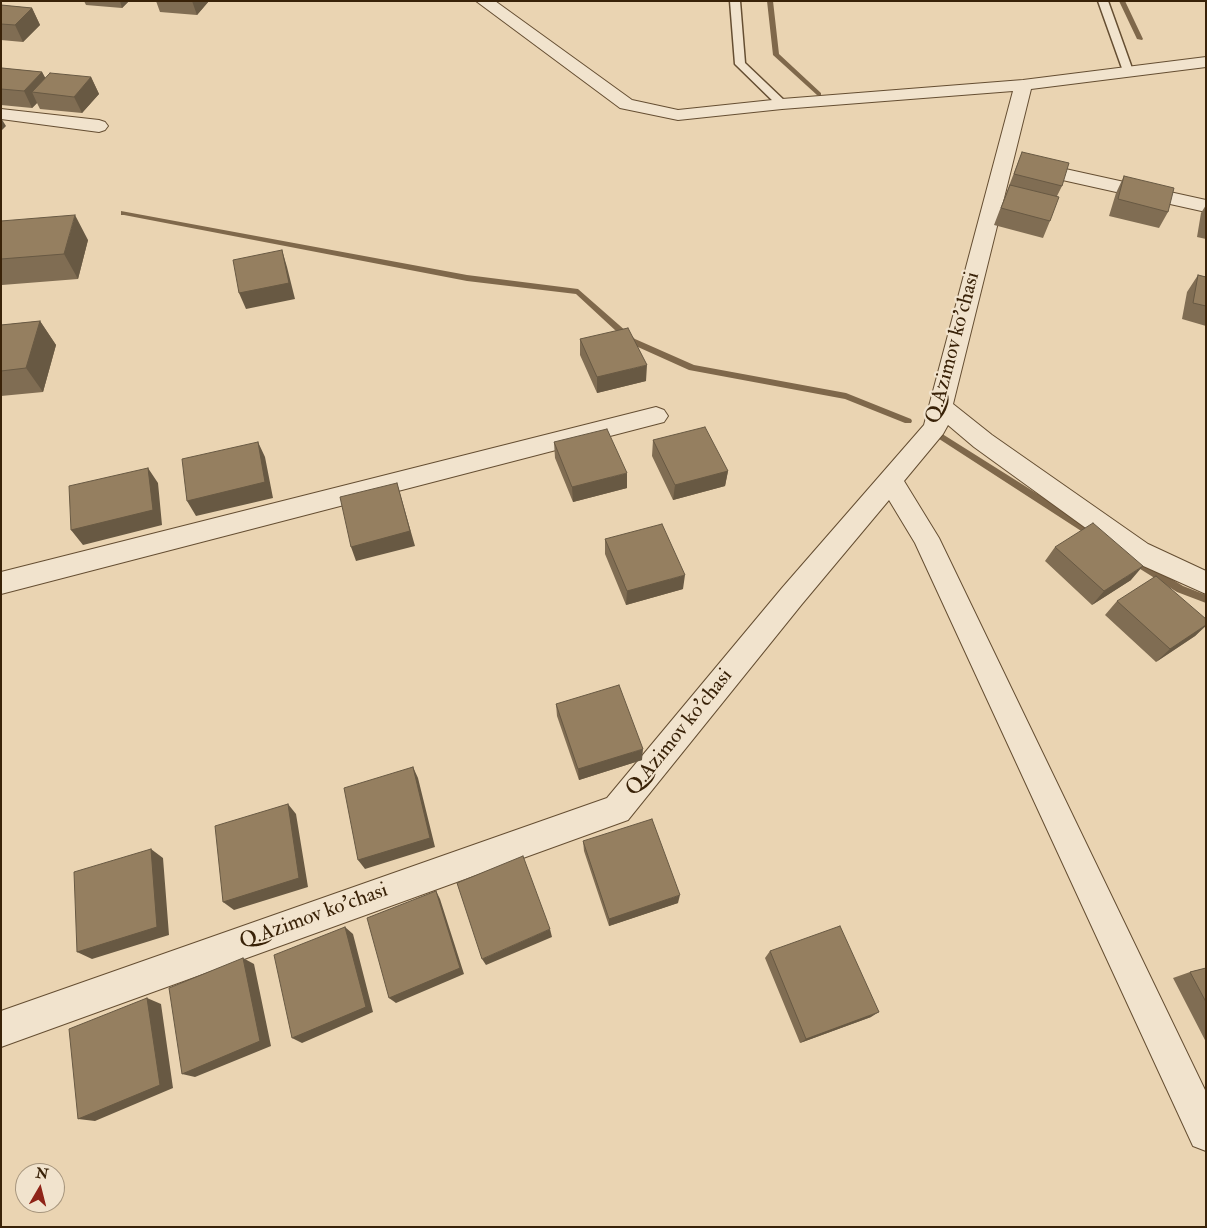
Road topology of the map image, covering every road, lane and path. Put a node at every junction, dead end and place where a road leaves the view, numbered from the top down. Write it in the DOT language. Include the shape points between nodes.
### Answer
graph roads {
  1 [pos="484,1"];
  2 [pos="735,1"];
  3 [pos="1103,1"];
  4 [pos="1206,62"];
  5 [pos="1128,72"];
  6 [pos="1023,85"];
  7 [pos="782,104"];
  8 [pos="1,114"];
  9 [pos="99,126"];
  10 [pos="1003,162"];
  11 [pos="1206,206"];
  12 [pos="940,407"];
  13 [pos="656,416"];
  14 [pos="890,480"];
  15 [pos="1206,582"];
  16 [pos="1,583"];
  17 [pos="1,1029"];
  18 [pos="1206,1133"];
  1 -- 7 [label="street" via="626,104 678,115"];
  2 -- 7 [label="lane" via="740,64"];
  3 -- 5 [label="lane"];
  4 -- 5 [label="street"];
  5 -- 6 [label="street"];
  6 -- 7 [label="street"];
  6 -- 10 [label="street, Q.Azimov ko'chasi"];
  8 -- 9 [label="street"];
  10 -- 11 [label="street"];
  10 -- 12 [label="street, Q.Azimov ko'chasi"];
  12 -- 14 [label="street, Q.Azimov ko'chasi" via="935,428"];
  12 -- 15 [label="street" via="1139,552"];
  13 -- 16 [label="street"];
  14 -- 17 [label="street, Q.Azimov ko'chasi" via="617,809"];
  14 -- 18 [label="street" via="926,538"];
}
